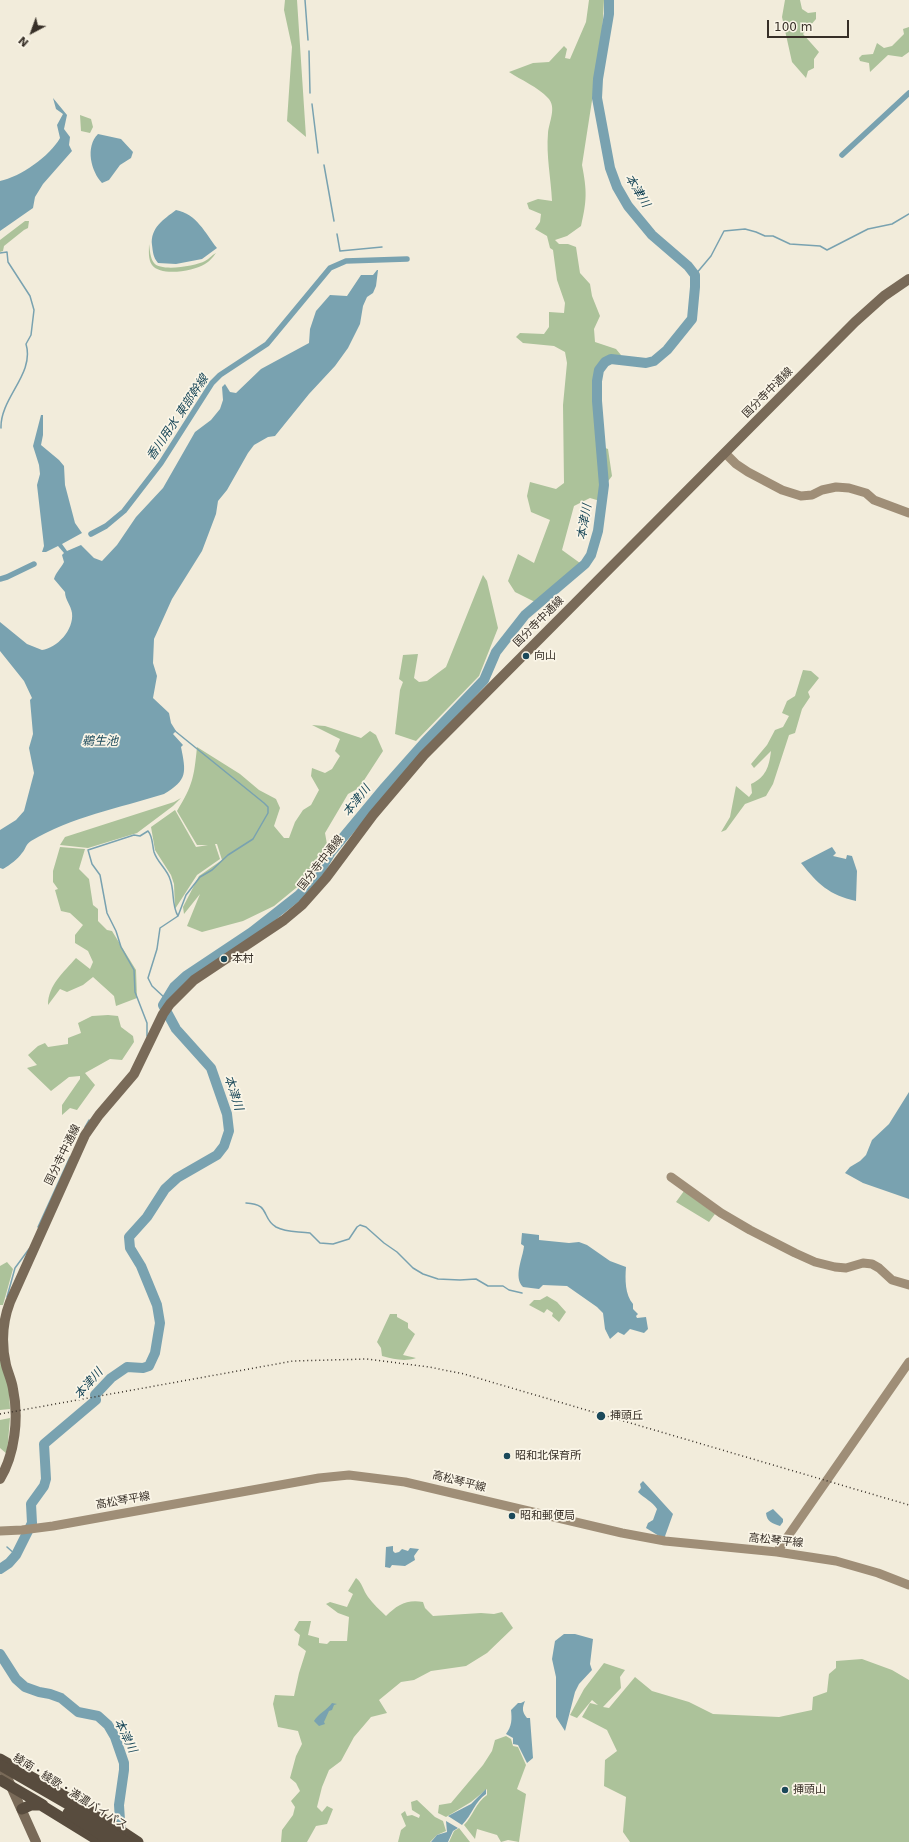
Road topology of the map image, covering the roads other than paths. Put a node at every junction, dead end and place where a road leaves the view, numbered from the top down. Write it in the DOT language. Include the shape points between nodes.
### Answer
graph roads {
  1 [pos="909,279"];
  2 [pos="725,453"];
  3 [pos="909,513"];
  4 [pos="671,1176"];
  5 [pos="909,1285"];
  6 [pos="909,1362"];
  7 [pos="0,1479"];
  8 [pos="0,1531"];
  9 [pos="777,1552"];
  10 [pos="909,1584"];
  11 [pos="0,1759"];
  12 [pos="0,1763"];
  13 [pos="0,1773"];
  14 [pos="0,1780"];
  15 [pos="11,1786"];
  16 [pos="47,1808"];
  17 [pos="22,1809"];
  18 [pos="36,1842"];
  19 [pos="100,1842"];
  20 [pos="112,1842"];
  21 [pos="134,1842"];
  1 -- 2 [label="main road, 国分寺中通線" via="864,313"];
  2 -- 3 [label="main road" via="748,472 782,490 801,496 836,487 849,488"];
  2 -- 7 [label="main road, 国分寺中通線" via="424,755 372,815 326,878 302,905 284,920 194,980 166,1009 134,1074 99,1114 85,1135 6,1311 3,1339 6,1366 15,1402 14,1436"];
  4 -- 5 [label="main road" via="721,1213 795,1253 815,1262 846,1268 863,1263 872,1264 892,1280"];
  6 -- 9 [label="main road"];
  8 -- 9 [label="main road, 高松琴平線" via="37,1528 293,1482 349,1475 405,1482 665,1541"];
  9 -- 10 [label="main road, 高松琴平線" via="842,1562"];
  11 -- 21 [label="highway" via="107,1822"];
  12 -- 15 [label="main road"];
  12 -- 21 [label="highway, 綾南・綾歌・満濃バイパス, bridge"];
  13 -- 20 [label="highway, 綾南・綾歌・満濃バイパス, bridge"];
  14 -- 15 [label="highway"];
  15 -- 16 [label="highway"];
  15 -- 17 [label="main road"];
  16 -- 17 [label="highway" via="34,1804"];
  16 -- 19 [label="highway"];
  17 -- 18 [label="main road"];
}
